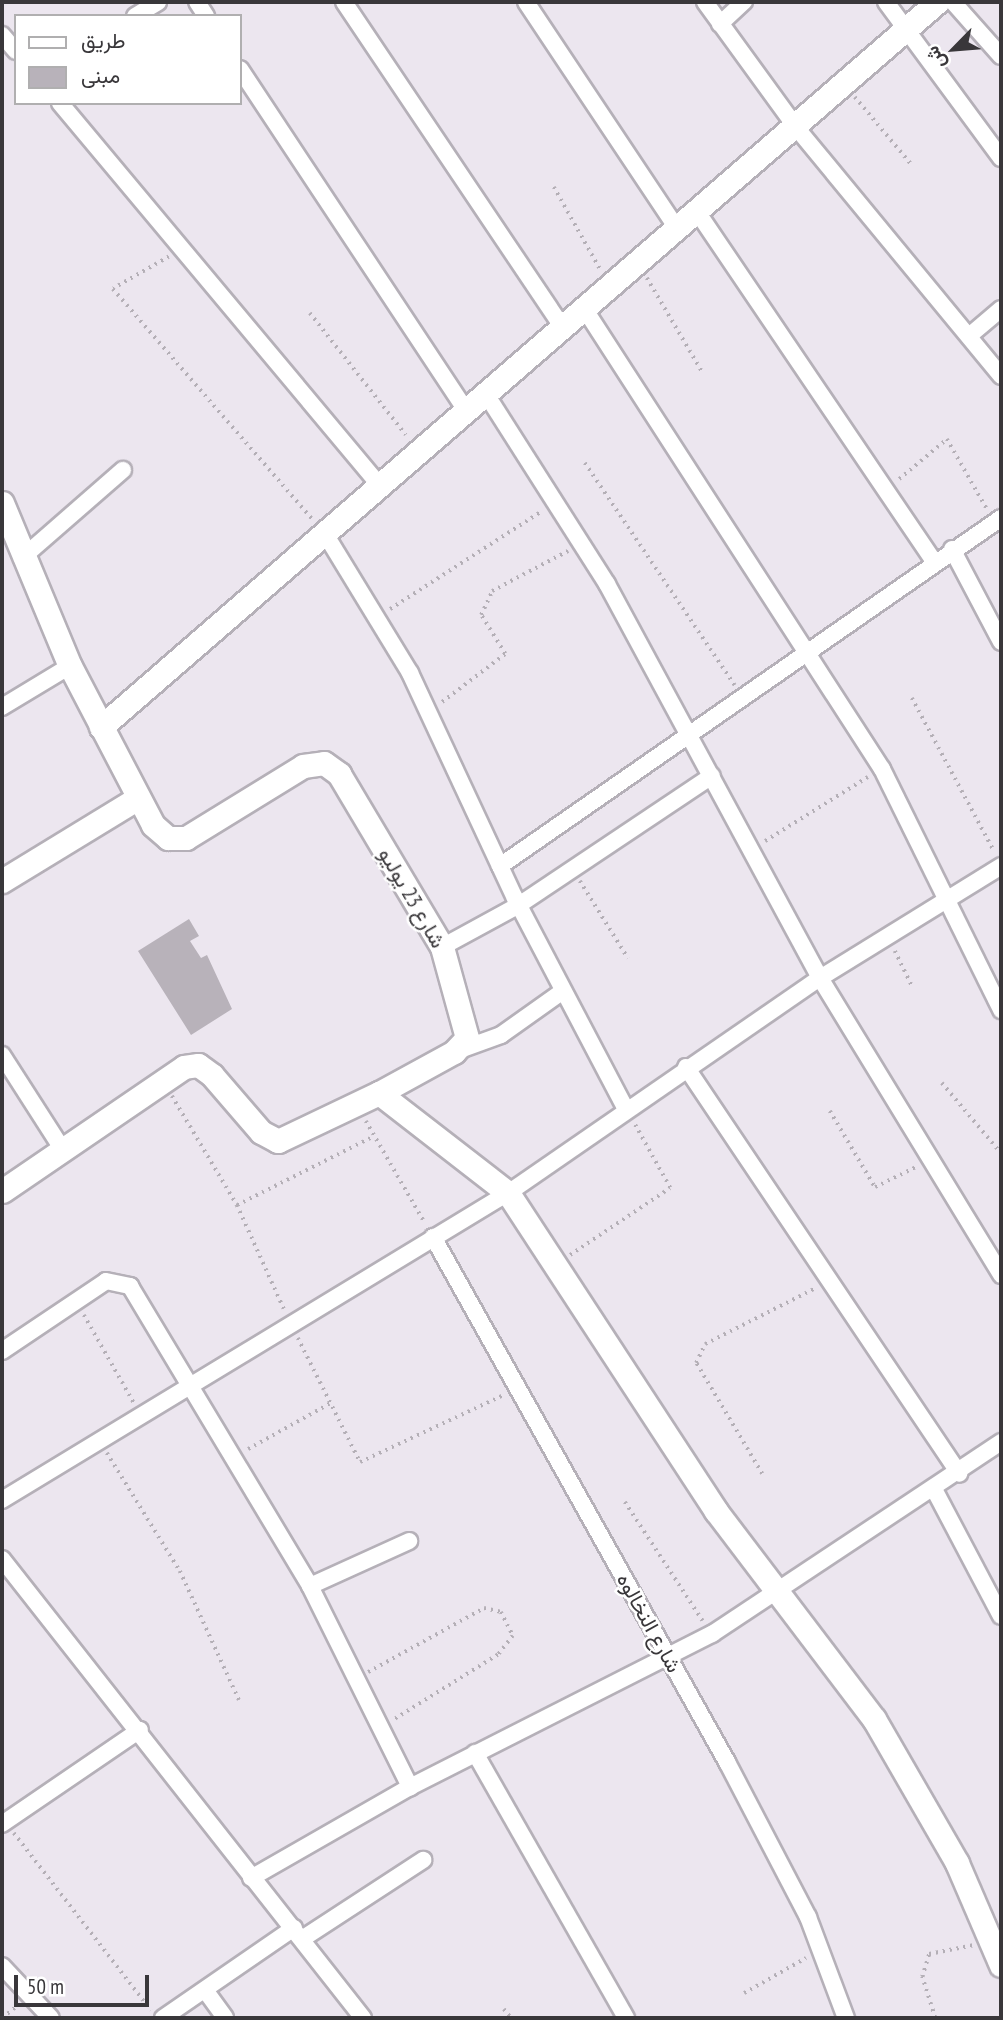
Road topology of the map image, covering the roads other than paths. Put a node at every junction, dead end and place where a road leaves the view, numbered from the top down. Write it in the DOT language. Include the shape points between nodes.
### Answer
graph roads {
  1 [pos="158,2"];
  2 [pos="344,2"];
  3 [pos="526,2"];
  4 [pos="705,2"];
  5 [pos="744,2"];
  6 [pos="886,2"];
  7 [pos="937,2"];
  8 [pos="953,2"];
  9 [pos="138,14"];
  10 [pos="720,24"];
  11 [pos="905,30"];
  12 [pos="2,35"];
  13 [pos="14,49"];
  14 [pos="1001,56"];
  15 [pos="242,72"];
  16 [pos="62,105"];
  17 [pos="795,126"];
  18 [pos="1001,158"];
  19 [pos="696,210"];
  20 [pos="676,227"];
  21 [pos="584,308"];
  22 [pos="1001,309"];
  23 [pos="562,327"];
  24 [pos="969,336"];
  25 [pos="1001,376"];
  26 [pos="486,394"];
  27 [pos="466,411"];
  28 [pos="123,470"];
  29 [pos="380,486"];
  30 [pos="2,503"];
  31 [pos="998,520"];
  32 [pos="324,532"];
  33 [pos="952,549"];
  34 [pos="22,558"];
  35 [pos="934,561"];
  36 [pos="1001,642"];
  37 [pos="805,650"];
  38 [pos="70,666"];
  39 [pos="2,707"];
  40 [pos="101,727"];
  41 [pos="694,734"];
  42 [pos="712,776"];
  43 [pos="138,798"];
  44 [pos="1001,865"];
  45 [pos="500,866"];
  46 [pos="2,881"];
  47 [pos="947,899"];
  48 [pos="519,905"];
  49 [pos="442,947"];
  50 [pos="820,978"];
  51 [pos="563,991"];
  52 [pos="1001,1010"];
  53 [pos="454,1052"];
  54 [pos="2,1055"];
  55 [pos="686,1067"];
  56 [pos="379,1093"];
  57 [pos="626,1109"];
  58 [pos="63,1150"];
  59 [pos="2,1191"];
  60 [pos="508,1193"];
  61 [pos="433,1237"];
  62 [pos="1001,1275"];
  63 [pos="2,1350"];
  64 [pos="191,1382"];
  65 [pos="1001,1442"];
  66 [pos="959,1474"];
  67 [pos="935,1491"];
  68 [pos="2,1500"];
  69 [pos="410,1541"];
  70 [pos="2,1559"];
  71 [pos="310,1586"];
  72 [pos="778,1591"];
  73 [pos="1001,1616"];
  74 [pos="668,1657"];
  75 [pos="140,1730"];
  76 [pos="475,1753"];
  77 [pos="410,1787"];
  78 [pos="3,1823"];
  79 [pos="423,1860"];
  80 [pos="251,1878"];
  81 [pos="298,1934"];
  82 [pos="997,1939"];
  83 [pos="1001,1965"];
  84 [pos="2,1966"];
  85 [pos="205,1990"];
  86 [pos="51,2018"];
  87 [pos="163,2018"];
  88 [pos="225,2018"];
  89 [pos="363,2018"];
  90 [pos="626,2018"];
  91 [pos="846,2018"];
  1 -- 9 [label="street"];
  2 -- 23 [label="street"];
  3 -- 20 [label="street"];
  4 -- 10 [label="street"];
  5 -- 10 [label="street"];
  6 -- 11 [label="street"];
  7 -- 11 [label="street"];
  8 -- 14 [label="street"];
  10 -- 17 [label="street"];
  11 -- 17 [label="street"];
  11 -- 18 [label="street"];
  12 -- 13 [label="street"];
  15 -- 27 [label="street"];
  16 -- 29 [label="street"];
  17 -- 19 [label="street"];
  17 -- 24 [label="street"];
  19 -- 20 [label="street"];
  19 -- 35 [label="street"];
  20 -- 21 [label="street"];
  21 -- 23 [label="street"];
  21 -- 37 [label="street"];
  22 -- 24 [label="street"];
  23 -- 26 [label="street"];
  24 -- 25 [label="street"];
  26 -- 27 [label="street"];
  26 -- 41 [label="street" via="582,544"];
  27 -- 29 [label="street"];
  28 -- 34 [label="street"];
  29 -- 32 [label="street"];
  30 -- 34 [label="street, شارع 23 يوليو"];
  31 -- 33 [label="street"];
  32 -- 40 [label="street"];
  32 -- 45 [label="street" via="430,712"];
  33 -- 35 [label="street"];
  33 -- 36 [label="street"];
  34 -- 38 [label="street, شارع 23 يوليو"];
  35 -- 37 [label="street"];
  37 -- 41 [label="street"];
  37 -- 47 [label="street" via="882,769"];
  38 -- 39 [label="street"];
  38 -- 40 [label="street, شارع 23 يوليو"];
  40 -- 43 [label="street, شارع 23 يوليو"];
  41 -- 42 [label="street"];
  41 -- 45 [label="street"];
  42 -- 48 [label="street"];
  42 -- 50 [label="street"];
  43 -- 46 [label="street"];
  43 -- 49 [label="street, شارع 23 يوليو" via="168,838 186,838 303,766 324,763 339,774"];
  44 -- 47 [label="street"];
  45 -- 48 [label="street"];
  47 -- 50 [label="street"];
  47 -- 52 [label="street"];
  48 -- 49 [label="street"];
  48 -- 51 [label="street"];
  49 -- 53 [label="street, شارع 23 يوليو" via="467,1021 467,1038"];
  50 -- 55 [label="street"];
  50 -- 62 [label="street"];
  51 -- 53 [label="street" via="501,1035"];
  51 -- 57 [label="street"];
  53 -- 56 [label="street"];
  54 -- 58 [label="street"];
  55 -- 57 [label="street"];
  55 -- 66 [label="street"];
  56 -- 58 [label="street" via="278,1142 198,1065 163,1080"];
  56 -- 60 [label="street"];
  57 -- 60 [label="street"];
  58 -- 59 [label="street"];
  60 -- 61 [label="street"];
  60 -- 72 [label="street" via="686,1467"];
  61 -- 64 [label="street"];
  61 -- 74 [label="street, شارع النخالوه"];
  63 -- 64 [label="street" via="106,1281 130,1286"];
  64 -- 68 [label="street"];
  64 -- 71 [label="street" via="238,1455"];
  65 -- 66 [label="street"];
  66 -- 67 [label="street"];
  67 -- 72 [label="street"];
  67 -- 73 [label="street"];
  69 -- 71 [label="street"];
  70 -- 75 [label="street"];
  71 -- 77 [label="street" via="377,1730"];
  72 -- 74 [label="street"];
  72 -- 82 [label="street" via="874,1719"];
  74 -- 76 [label="street"];
  74 -- 91 [label="street, شارع النخالوه" via="821,1951"];
  75 -- 78 [label="street"];
  75 -- 80 [label="street"];
  76 -- 77 [label="street"];
  76 -- 90 [label="street"];
  77 -- 80 [label="street"];
  79 -- 81 [label="street"];
  80 -- 81 [label="street"];
  81 -- 85 [label="street"];
  81 -- 89 [label="street"];
  82 -- 83 [label="street"];
  84 -- 86 [label="street"];
  85 -- 87 [label="street"];
  85 -- 88 [label="street"];
}
